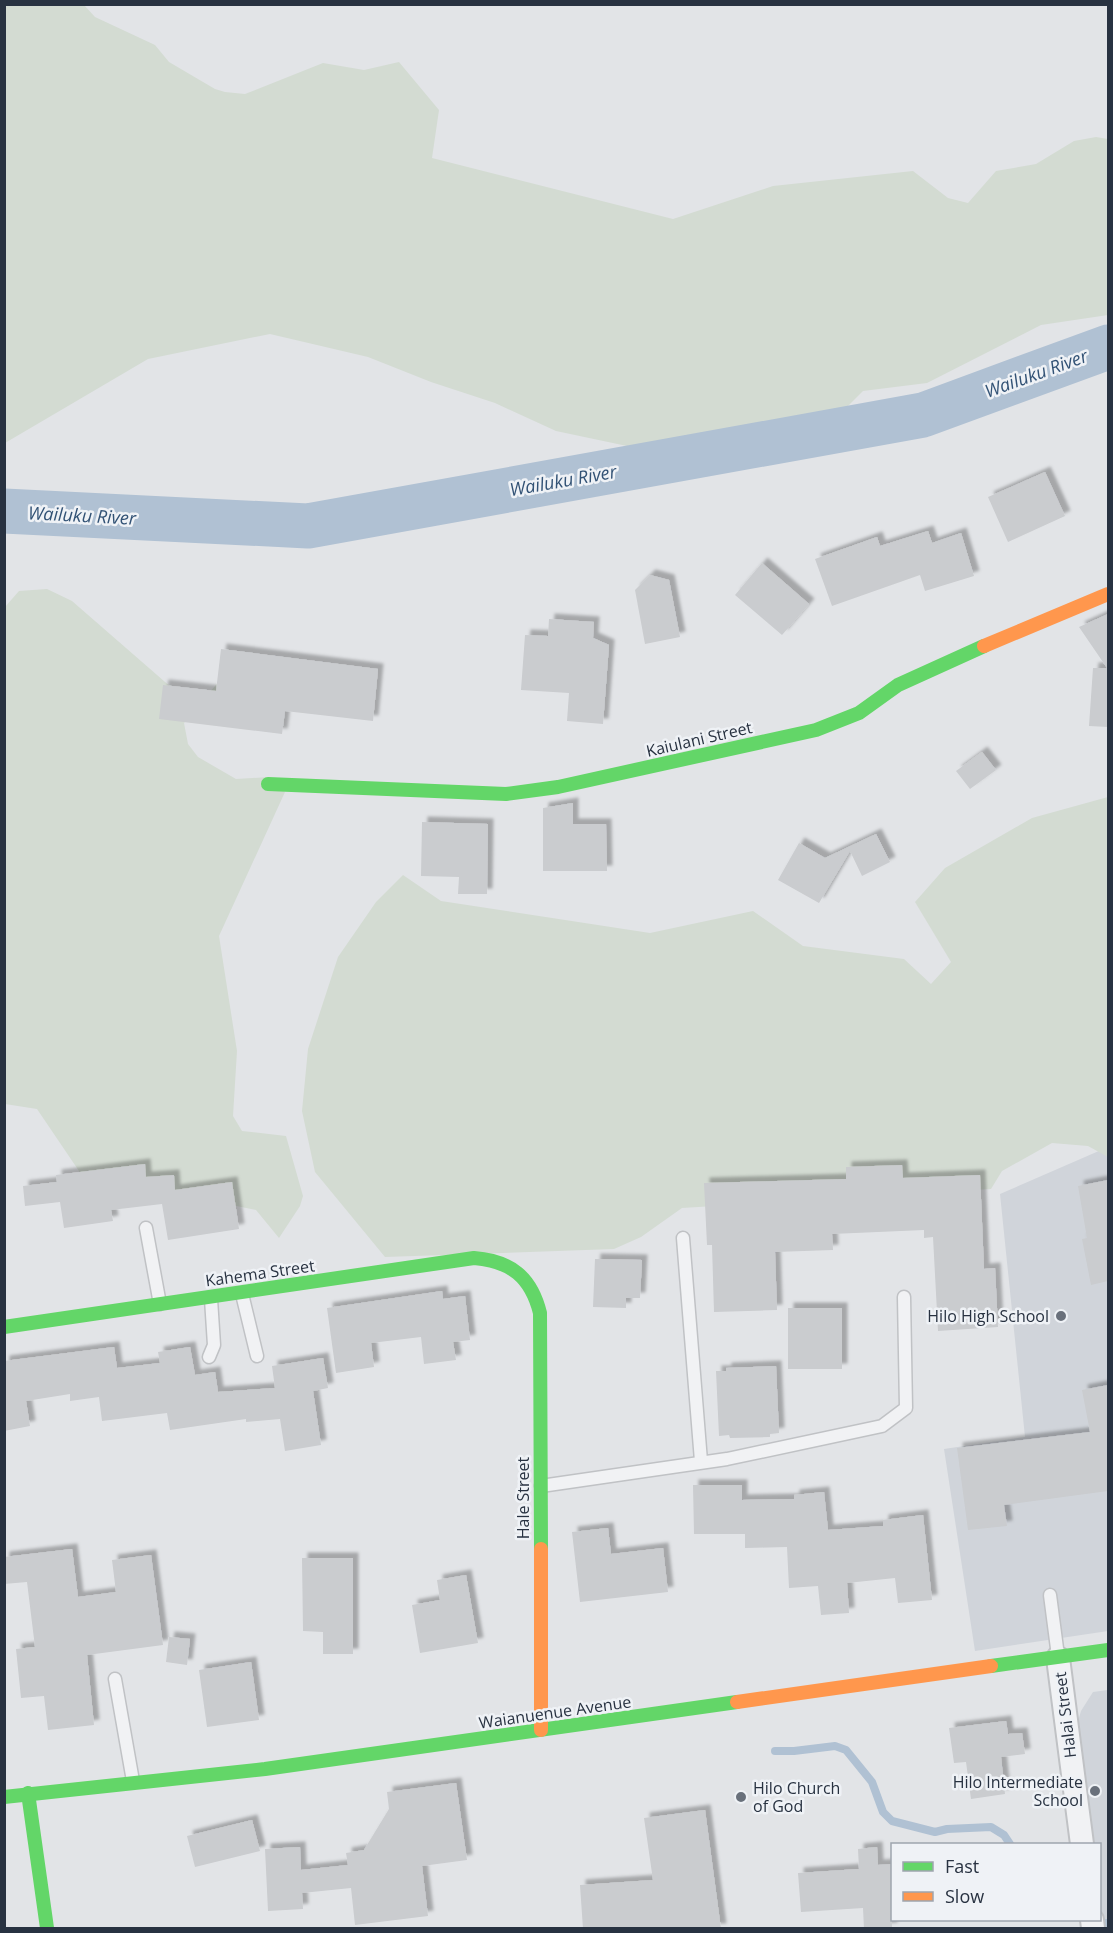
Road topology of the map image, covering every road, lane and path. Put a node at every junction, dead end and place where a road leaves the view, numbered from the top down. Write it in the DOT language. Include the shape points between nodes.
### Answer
graph roads {
  1 [pos="1108,594"];
  2 [pos="268,784"];
  3 [pos="146,1228"];
  4 [pos="683,1238"];
  5 [pos="518,1272"];
  6 [pos="242,1292"];
  7 [pos="211,1297"];
  8 [pos="904,1297"];
  9 [pos="160,1304"];
  10 [pos="4,1327"];
  11 [pos="257,1356"];
  12 [pos="209,1357"];
  13 [pos="701,1461"];
  14 [pos="540,1486"];
  15 [pos="1050,1594"];
  16 [pos="1108,1650"];
  17 [pos="1058,1658"];
  18 [pos="116,1679"];
  19 [pos="541,1730"];
  20 [pos="133,1784"];
  21 [pos="28,1793"];
  22 [pos="4,1797"];
  23 [pos="1082,1843"];
  24 [pos="47,1929"];
  1 -- 2 [label="street, Kaiulani Street" via="948,661 898,685 859,713 816,730 558,787 506,794"];
  3 -- 9 [label="lane"];
  4 -- 13 [label="lane"];
  5 -- 6 [label="street, Kahema Street" via="497,1261 474,1258"];
  5 -- 14 [label="street, Hale Street" via="533,1291 540,1313"];
  6 -- 7 [label="street, Kahema Street"];
  6 -- 11 [label="lane"];
  7 -- 9 [label="street, Kahema Street"];
  7 -- 12 [label="lane" via="214,1345"];
  8 -- 13 [label="lane" via="906,1408 882,1426"];
  9 -- 10 [label="street, Kahema Street"];
  13 -- 14 [label="lane"];
  14 -- 19 [label="street, Hale Street"];
  15 -- 17 [label="lane"];
  16 -- 17 [label="street, Waianuenue Avenue"];
  17 -- 19 [label="street, Waianuenue Avenue"];
  17 -- 23 [label="street, Halai Street"];
  18 -- 20 [label="lane"];
  19 -- 20 [label="street, Waianuenue Avenue"];
  20 -- 21 [label="street, Waianuenue Avenue"];
  21 -- 22 [label="street, Waianuenue Avenue"];
  21 -- 24 [label="street"];
}
